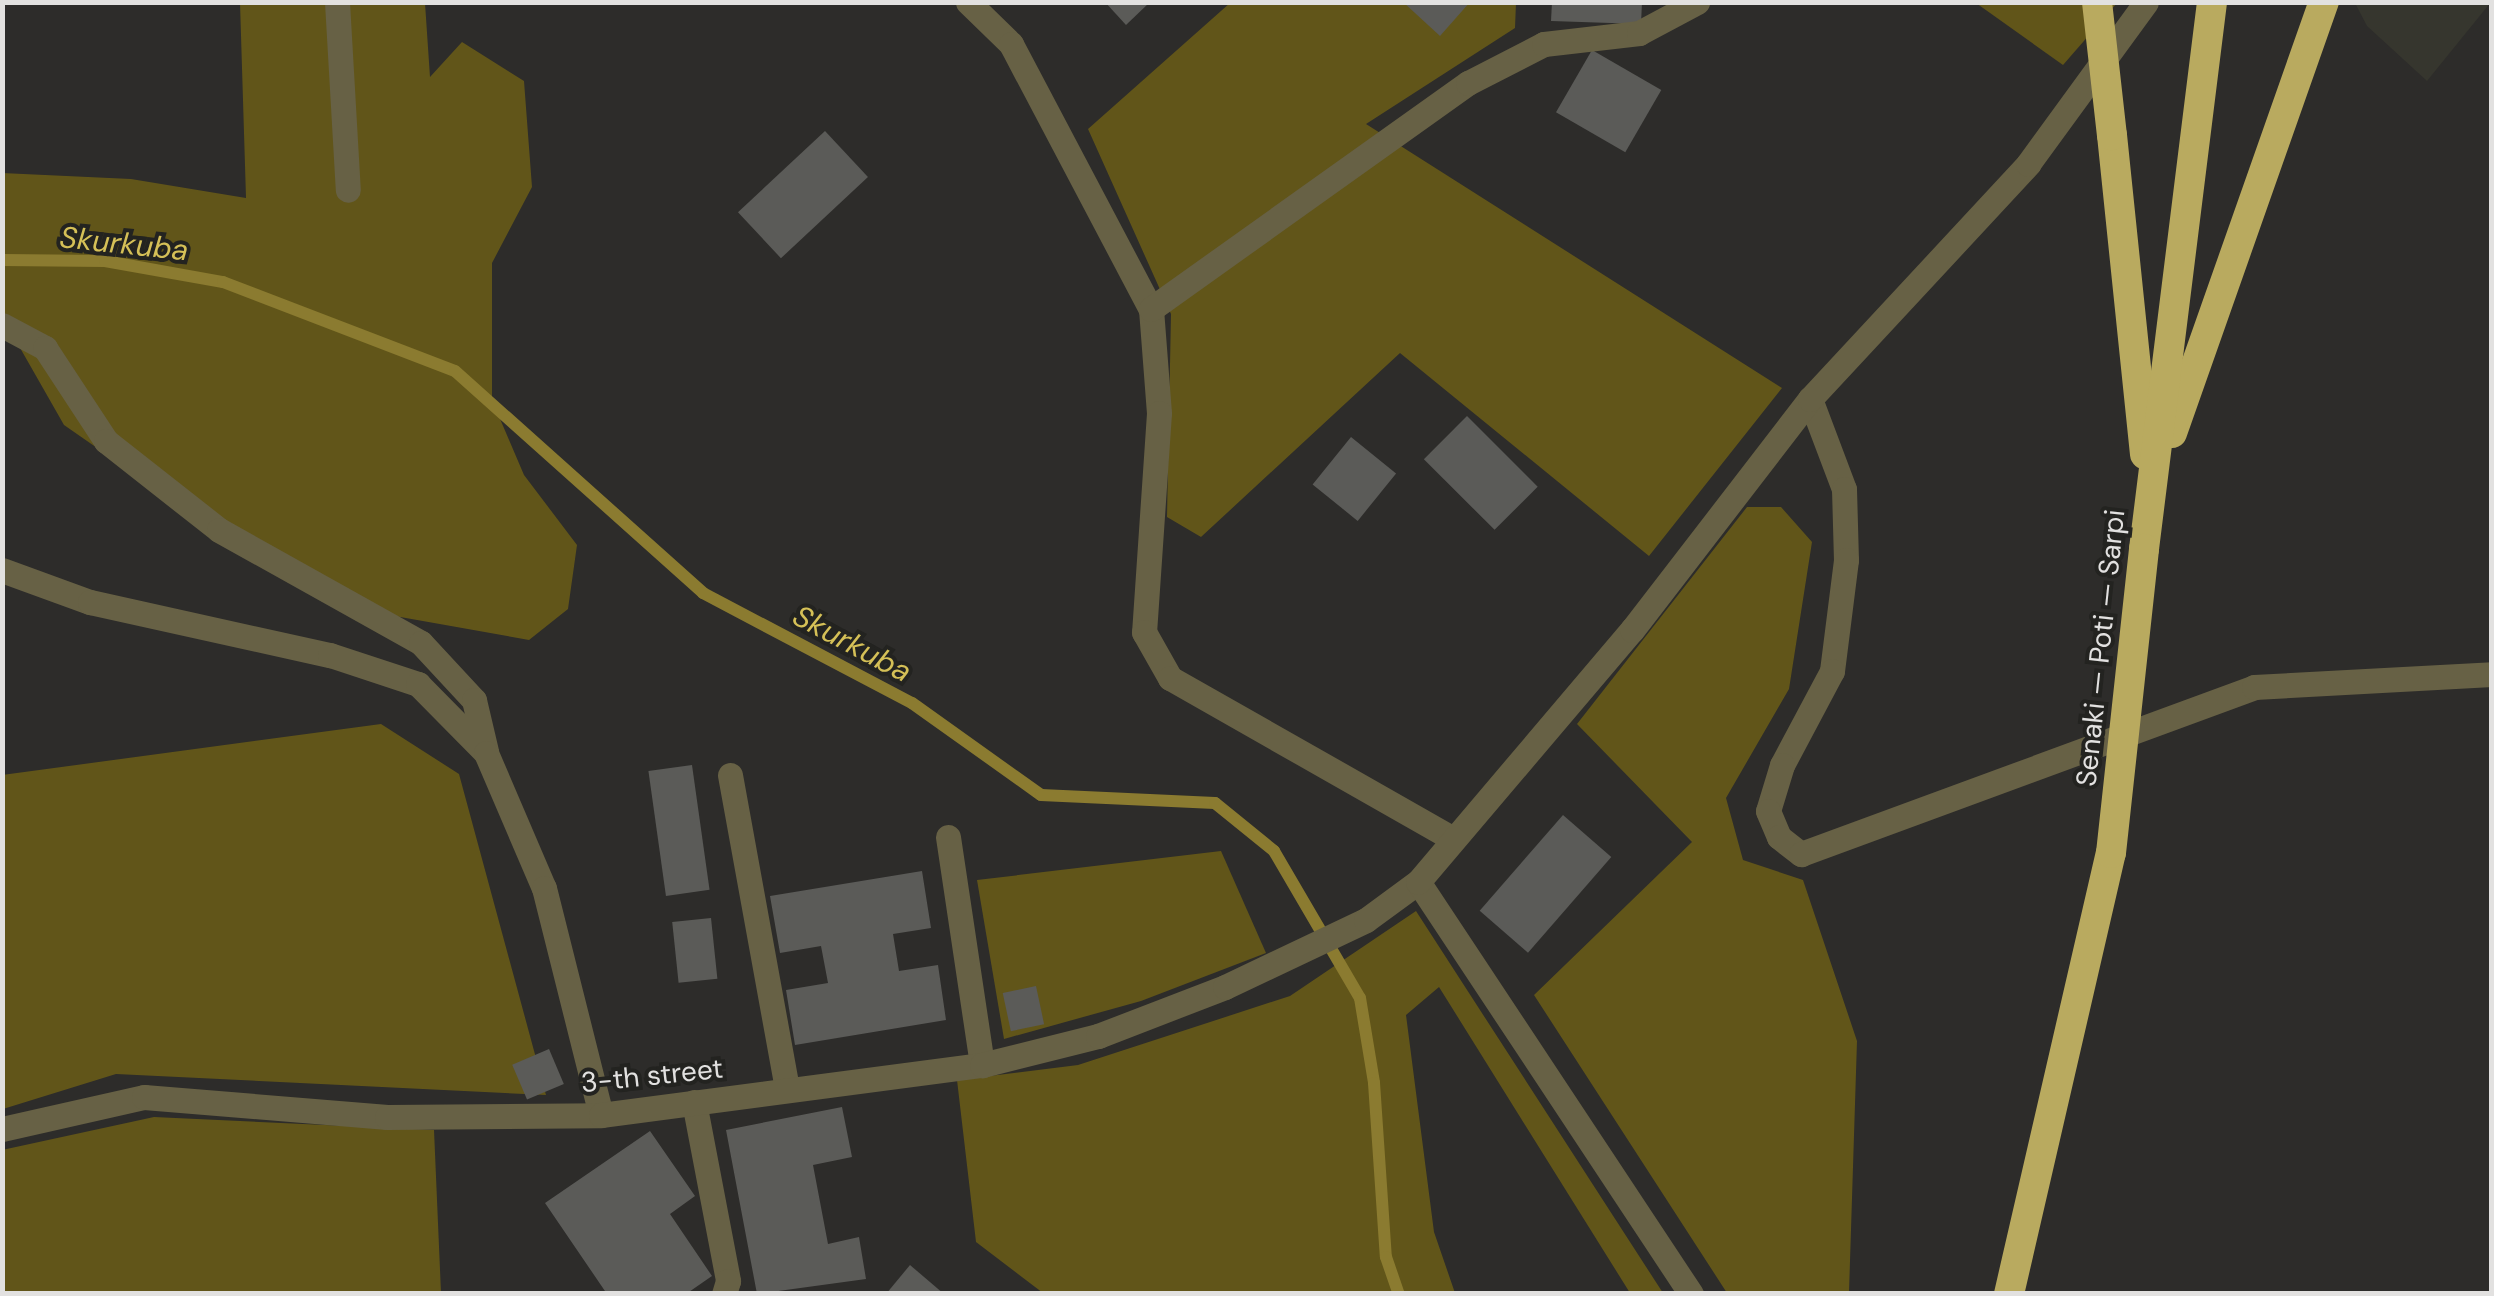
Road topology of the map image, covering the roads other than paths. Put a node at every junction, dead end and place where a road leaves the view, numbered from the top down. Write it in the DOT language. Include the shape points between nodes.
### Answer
graph roads {
  1 [pos="338,2"];
  2 [pos="968,2"];
  3 [pos="1697,2"];
  4 [pos="2097,2"];
  5 [pos="2146,2"];
  6 [pos="2212,2"];
  7 [pos="2324,2"];
  8 [pos="348,190"];
  9 [pos="1151,310"];
  10 [pos="2,325"];
  11 [pos="1810,399"];
  12 [pos="2150,497"];
  13 [pos="2,570"];
  14 [pos="2492,674"];
  15 [pos="486,753"];
  16 [pos="730,775"];
  17 [pos="948,836"];
  18 [pos="1453,839"];
  19 [pos="1418,882"];
  20 [pos="982,1064"];
  21 [pos="788,1090"];
  22 [pos="694,1102"];
  23 [pos="601,1115"];
  24 [pos="2,1129"];
  25 [pos="724,1294"];
  26 [pos="1691,1294"];
  27 [pos="2009,1294"];
  1 -- 8 [label="street"];
  2 -- 9 [label="street" via="1011,44"];
  3 -- 9 [label="street" via="1639,32 1544,44 1468,83"];
  4 -- 12 [label="highway, bridge"];
  5 -- 11 [label="street, 3-th street" via="2028,164"];
  6 -- 12 [label="highway, Senaki — Poti — Sarpi" via="2210,70"];
  7 -- 12 [label="highway"];
  9 -- 18 [label="street" via="1159,413 1144,632 1170,678"];
  10 -- 15 [label="street" via="45,348 106,441 220,530 432,652 474,700"];
  11 -- 14 [label="street" via="1844,489 1846,560 1832,670 1782,766 1768,812 1779,836 1802,854 2254,687"];
  11 -- 18 [label="street, 3-th street" via="1632,630"];
  12 -- 27 [label="highway, Senaki — Poti — Sarpi, bridge" via="2111,853"];
  13 -- 15 [label="street" via="90,602 330,654 418,684"];
  15 -- 23 [label="street" via="544,888"];
  16 -- 21 [label="street"];
  17 -- 20 [label="street"];
  18 -- 19 [label="street, 3-th street"];
  19 -- 20 [label="street, 3-th street" via="1366,920 1292,958 1098,1036"];
  19 -- 26 [label="street"];
  20 -- 21 [label="street, 3-th street"];
  21 -- 22 [label="street, 3-th street"];
  22 -- 23 [label="street, 3-th street"];
  22 -- 25 [label="street"];
  23 -- 24 [label="street, 3-th street" via="387,1117 144,1096"];
}
